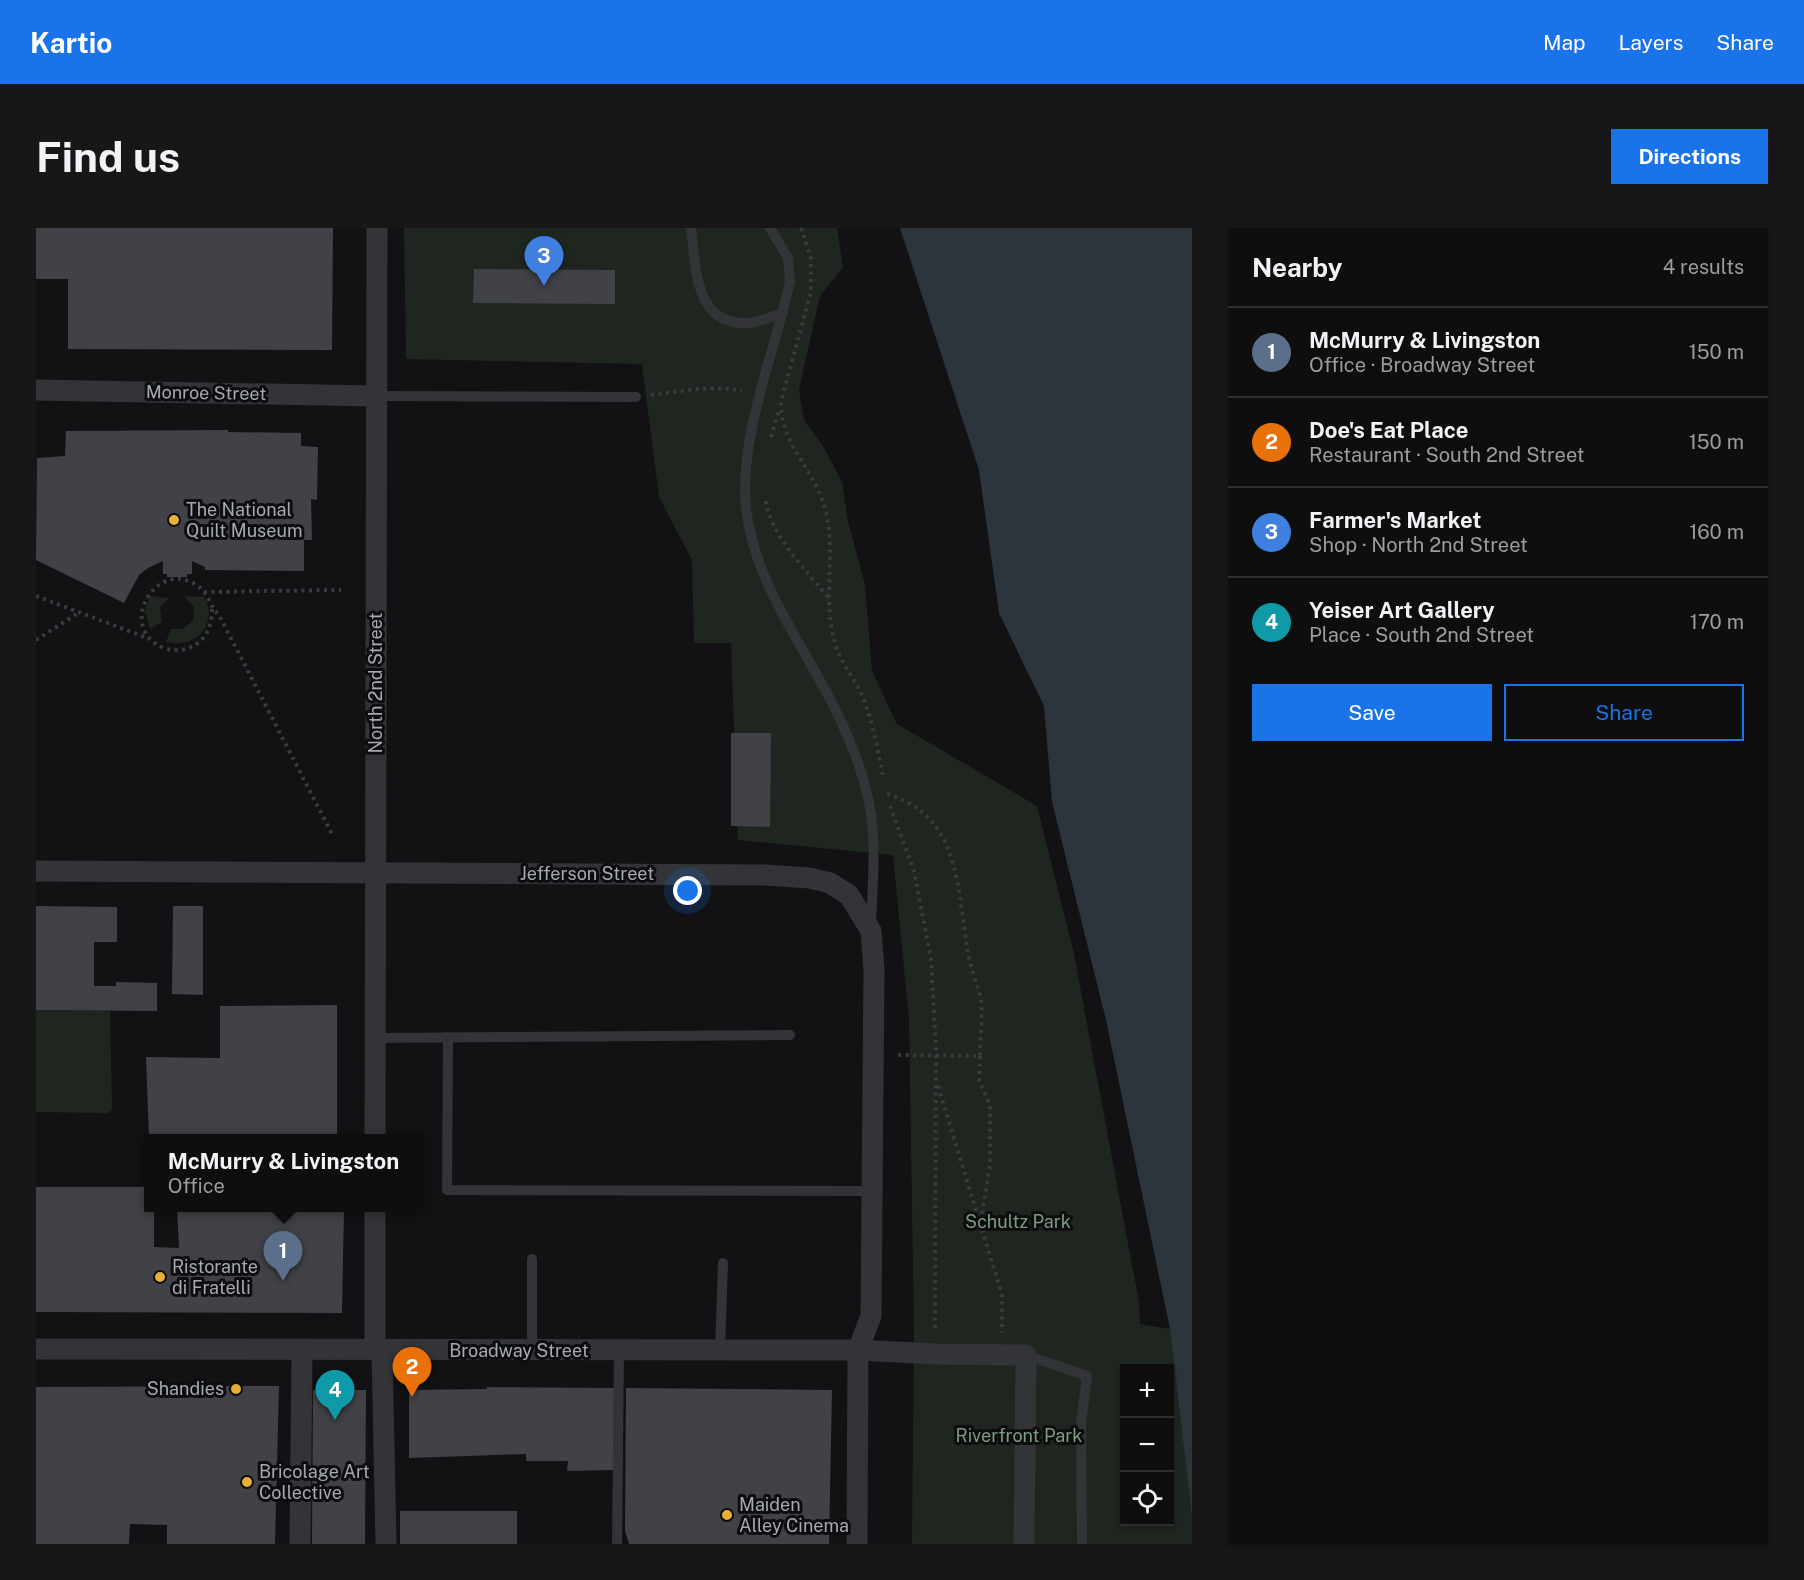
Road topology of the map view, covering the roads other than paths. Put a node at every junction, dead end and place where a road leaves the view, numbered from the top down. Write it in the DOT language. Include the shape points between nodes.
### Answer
graph roads {
  1 [pos="377,228"];
  2 [pos="691,228"];
  3 [pos="770,228"];
  4 [pos="783,313"];
  5 [pos="36,390"];
  6 [pos="376,396"];
  7 [pos="636,397"];
  8 [pos="36,871"];
  9 [pos="375,873"];
  10 [pos="871,931"];
  11 [pos="790,1035"];
  12 [pos="448,1037"];
  13 [pos="375,1038"];
  14 [pos="375,1134"];
  15 [pos="874,1191"];
  16 [pos="375,1212"];
  17 [pos="532,1258"];
  18 [pos="723,1263"];
  19 [pos="36,1349"];
  20 [pos="532,1349"];
  21 [pos="720,1350"];
  22 [pos="858,1350"];
  23 [pos="302,1351"];
  24 [pos="379,1351"];
  25 [pos="619,1352"];
  26 [pos="1026,1355"];
  27 [pos="300,1544"];
  28 [pos="386,1544"];
  29 [pos="617,1544"];
  30 [pos="857,1544"];
  31 [pos="1024,1544"];
  32 [pos="1082,1544"];
  1 -- 6 [label="street, North 2nd Street"];
  2 -- 4 [label="lane" via="699,292 709,308 742,323"];
  3 -- 4 [label="lane" via="781,243 790,269"];
  4 -- 10 [label="lane" via="748,446 746,508 759,566 779,611 836,712 864,782 873,834"];
  5 -- 6 [label="street, Monroe Street"];
  6 -- 7 [label="lane"];
  6 -- 9 [label="street, North 2nd Street"];
  8 -- 9 [label="street, Jefferson Street"];
  9 -- 10 [label="street, Jefferson Street" via="810,878 830,883 849,895"];
  9 -- 13 [label="street, North 2nd Street"];
  10 -- 15 [label="street, Jefferson Street"];
  11 -- 12 [label="lane"];
  12 -- 13 [label="lane"];
  12 -- 15 [label="lane" via="447,1190"];
  13 -- 14 [label="street, North 2nd Street"];
  15 -- 22 [label="street, Jefferson Street" via="871,1322"];
  16 -- 24 [label="street"];
  17 -- 20 [label="lane"];
  18 -- 21 [label="lane"];
  19 -- 23 [label="street, Broadway Street"];
  20 -- 24 [label="street, Broadway Street"];
  20 -- 25 [label="street, Broadway Street"];
  21 -- 22 [label="street, Broadway Street"];
  21 -- 25 [label="street, Broadway Street"];
  22 -- 26 [label="street, Broadway Street"];
  22 -- 30 [label="street"];
  23 -- 24 [label="street, Broadway Street"];
  23 -- 27 [label="street"];
  24 -- 28 [label="street"];
  25 -- 29 [label="lane"];
  26 -- 31 [label="street"];
  26 -- 32 [label="lane" via="1087,1376 1081,1423"];
}
